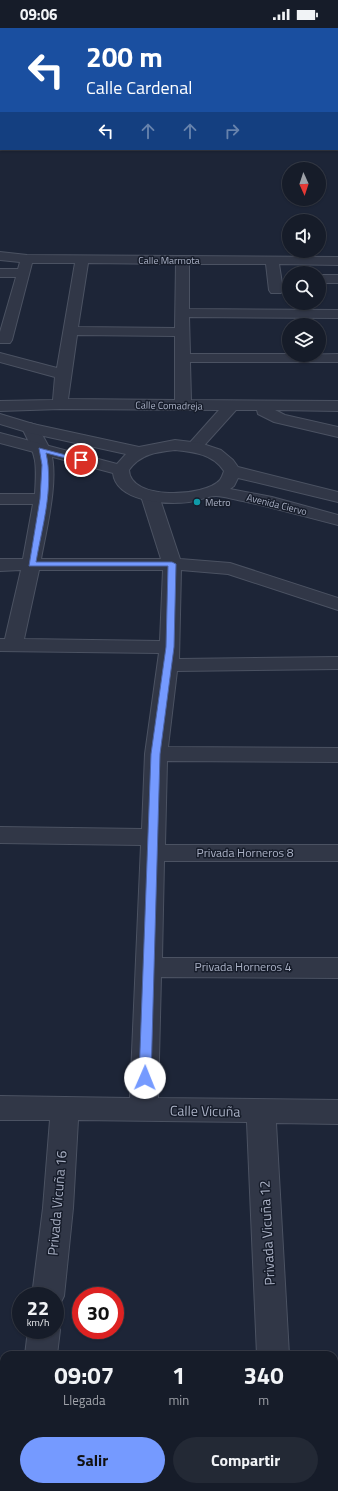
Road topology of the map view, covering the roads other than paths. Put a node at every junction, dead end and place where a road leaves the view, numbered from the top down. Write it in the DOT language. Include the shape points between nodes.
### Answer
graph roads {
  1 [pos="0,256"];
  2 [pos="27,259"];
  3 [pos="82,259"];
  4 [pos="182,260"];
  5 [pos="272,260"];
  6 [pos="338,261"];
  7 [pos="0,273"];
  8 [pos="22,273"];
  9 [pos="326,279"];
  10 [pos="338,279"];
  11 [pos="282,282"];
  12 [pos="7,306"];
  13 [pos="182,313"];
  14 [pos="338,314"];
  15 [pos="70,331"];
  16 [pos="182,332"];
  17 [pos="5,340"];
  18 [pos="0,357"];
  19 [pos="182,358"];
  20 [pos="338,358"];
  21 [pos="63,374"];
  22 [pos="60,404"];
  23 [pos="183,405"];
  24 [pos="0,406"];
  25 [pos="231,406"];
  26 [pos="254,406"];
  27 [pos="338,406"];
  28 [pos="0,419"];
  29 [pos="30,428"];
  30 [pos="338,432"];
  31 [pos="0,438"];
  32 [pos="194,447"];
  33 [pos="42,450"];
  34 [pos="140,452"];
  35 [pos="121,470"];
  36 [pos="232,471"];
  37 [pos="216,491"];
  38 [pos="150,496"];
  39 [pos="338,497"];
  40 [pos="0,499"];
  41 [pos="43,499"];
  42 [pos="338,520"];
  43 [pos="172,564"];
  44 [pos="0,565"];
  45 [pos="31,565"];
  46 [pos="338,604"];
  47 [pos="6,645"];
  48 [pos="169,656"];
  49 [pos="338,663"];
  50 [pos="156,754"];
  51 [pos="338,755"];
  52 [pos="0,835"];
  53 [pos="153,845"];
  54 [pos="338,853"];
  55 [pos="148,967"];
  56 [pos="338,968"];
  57 [pos="0,1108"];
  58 [pos="65,1109"];
  59 [pos="144,1110"];
  60 [pos="261,1112"];
  61 [pos="338,1112"];
  62 [pos="49,1287"];
  63 [pos="43,1339"];
  64 [pos="41,1351"];
  65 [pos="273,1351"];
  1 -- 2 [label="street, Calle Marmota"];
  2 -- 3 [label="street, Calle Marmota"];
  2 -- 8 [label="street"];
  3 -- 4 [label="street, Calle Marmota"];
  3 -- 15 [label="street"];
  4 -- 5 [label="street, Calle Marmota"];
  4 -- 13 [label="street"];
  5 -- 6 [label="street, Calle Marmota"];
  5 -- 11 [label="street" via="275,284"];
  7 -- 8 [label="street"];
  8 -- 12 [label="street"];
  9 -- 10 [label="street"];
  12 -- 17 [label="street"];
  13 -- 14 [label="street"];
  13 -- 16 [label="street"];
  15 -- 16 [label="street"];
  15 -- 21 [label="street"];
  16 -- 19 [label="street"];
  18 -- 21 [label="street"];
  19 -- 20 [label="street"];
  19 -- 23 [label="street"];
  21 -- 22 [label="street"];
  22 -- 23 [label="street, Calle Comadreja"];
  22 -- 24 [label="street, Calle Comadreja"];
  23 -- 25 [label="street, Calle Comadreja"];
  25 -- 26 [label="street, Calle Comadreja"];
  25 -- 32 [label="street"];
  26 -- 27 [label="street, Calle Comadreja"];
  26 -- 30 [label="street" via="280,419"];
  28 -- 29 [label="street"];
  29 -- 33 [label="street"];
  29 -- 34 [label="street"];
  31 -- 33 [label="street"];
  32 -- 34 [label="street" via="163,446"];
  32 -- 36 [label="street" via="220,456 226,460"];
  33 -- 35 [label="street"];
  33 -- 41 [label="street" via="45,465"];
  34 -- 35 [label="street" via="127,460"];
  35 -- 38 [label="street" via="123,479 131,488"];
  36 -- 37 [label="street" via="229,481"];
  36 -- 39 [label="street, Avenida Ciervo"];
  37 -- 38 [label="street" via="182,498"];
  37 -- 42 [label="street, Avenida Ciervo" via="272,502"];
  38 -- 43 [label="street"];
  40 -- 41 [label="street"];
  41 -- 45 [label="street"];
  43 -- 45 [label="street"];
  43 -- 46 [label="street" via="230,569"];
  43 -- 48 [label="street"];
  44 -- 45 [label="street"];
  45 -- 47 [label="street"];
  47 -- 48 [label="street"];
  48 -- 49 [label="street"];
  48 -- 50 [label="street"];
  50 -- 51 [label="street"];
  50 -- 53 [label="street"];
  52 -- 53 [label="street, Privada Horneros 8"];
  53 -- 54 [label="street, Privada Horneros 8"];
  53 -- 55 [label="street"];
  55 -- 56 [label="street, Privada Horneros 4"];
  55 -- 59 [label="street"];
  57 -- 58 [label="street, Calle Vicuña"];
  58 -- 59 [label="street, Calle Vicuña"];
  58 -- 62 [label="street, Privada Vicuña 16"];
  59 -- 60 [label="street, Calle Vicuña"];
  60 -- 61 [label="street, Calle Vicuña"];
  60 -- 65 [label="street, Privada Vicuña 12"];
  63 -- 64 [label="street"];
}
